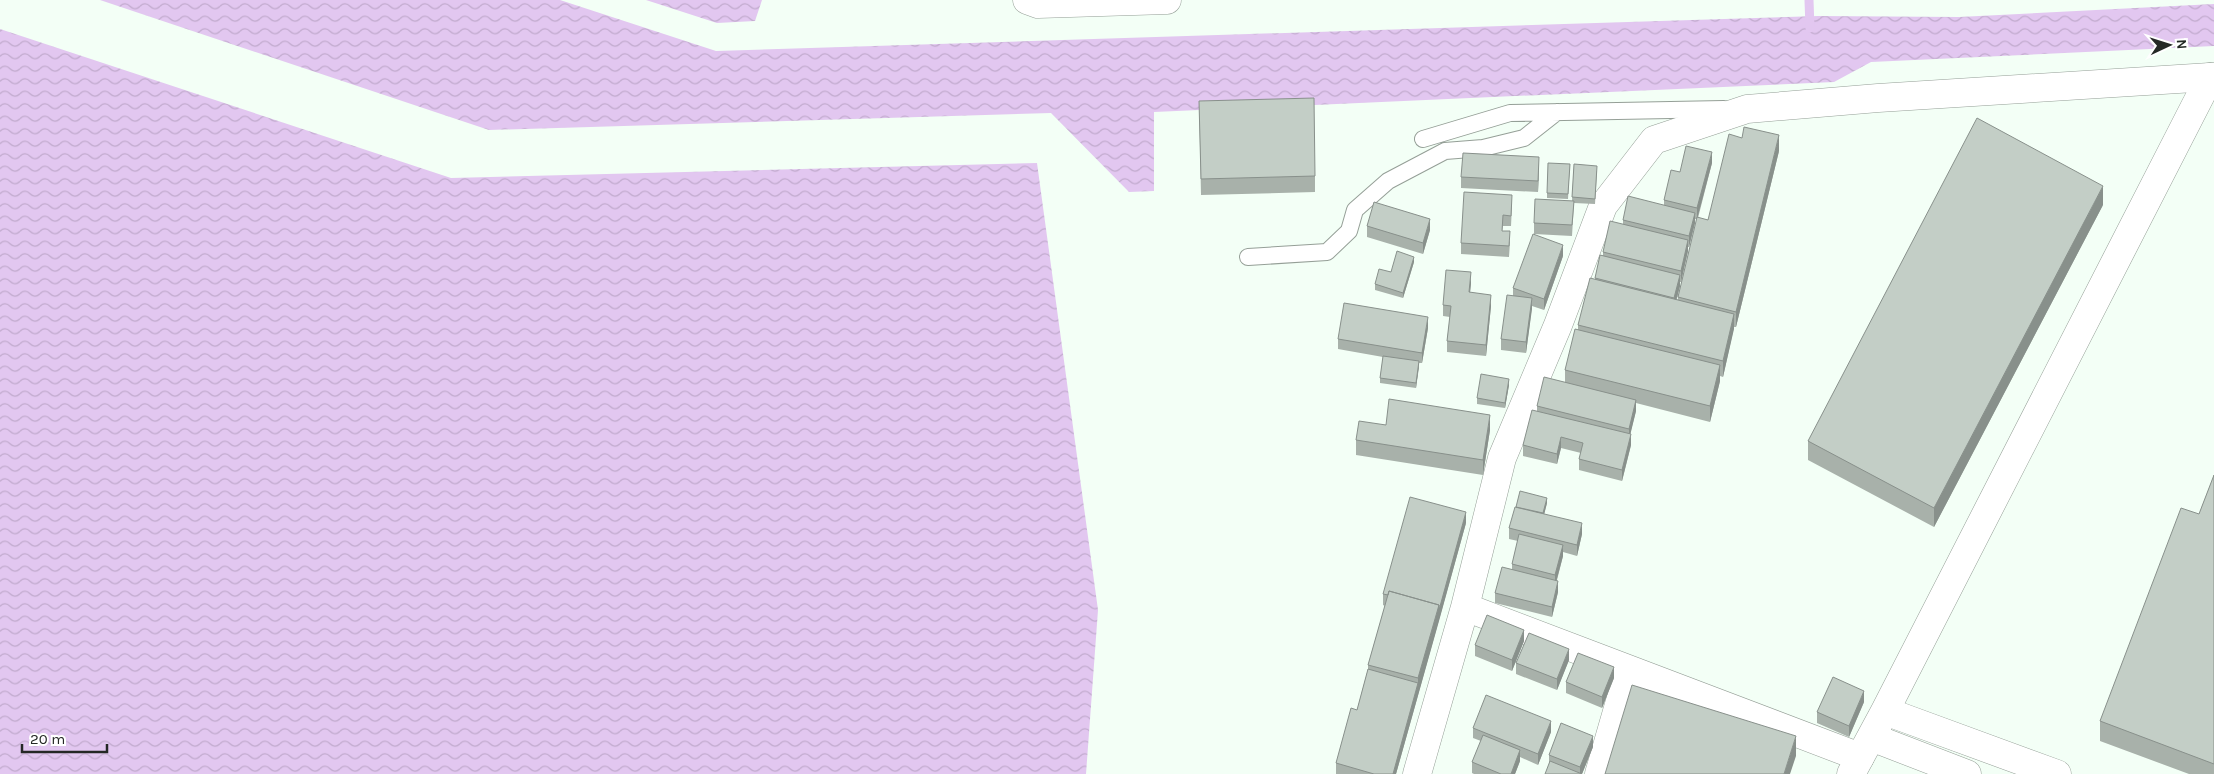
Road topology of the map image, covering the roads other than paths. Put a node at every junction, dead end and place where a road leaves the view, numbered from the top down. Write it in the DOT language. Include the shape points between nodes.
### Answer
graph roads {
  1 [pos="1027,0"];
  2 [pos="1166,0"];
  3 [pos="2212,77"];
  4 [pos="1746,109"];
  5 [pos="1556,112"];
  6 [pos="1423,139"];
  7 [pos="1248,257"];
  8 [pos="1465,607"];
  9 [pos="1629,670"];
  10 [pos="1885,711"];
  11 [pos="1861,756"];
  12 [pos="1417,774"];
  13 [pos="1599,774"];
  14 [pos="1967,774"];
  15 [pos="2057,774"];
  1 -- 2 [label="street" via="1038,4"];
  3 -- 4 [label="street"];
  3 -- 10 [label="street"];
  4 -- 5 [label="lane"];
  4 -- 8 [label="street" via="1654,140 1603,206 1558,325 1502,458"];
  5 -- 6 [label="lane" via="1510,112"];
  5 -- 7 [label="lane" via="1524,138 1482,148 1445,151 1388,181 1355,210 1349,231 1327,252"];
  8 -- 9 [label="street"];
  8 -- 12 [label="street"];
  9 -- 11 [label="street"];
  9 -- 13 [label="street"];
  10 -- 11 [label="street"];
  10 -- 15 [label="street"];
  11 -- 14 [label="street"];
}
